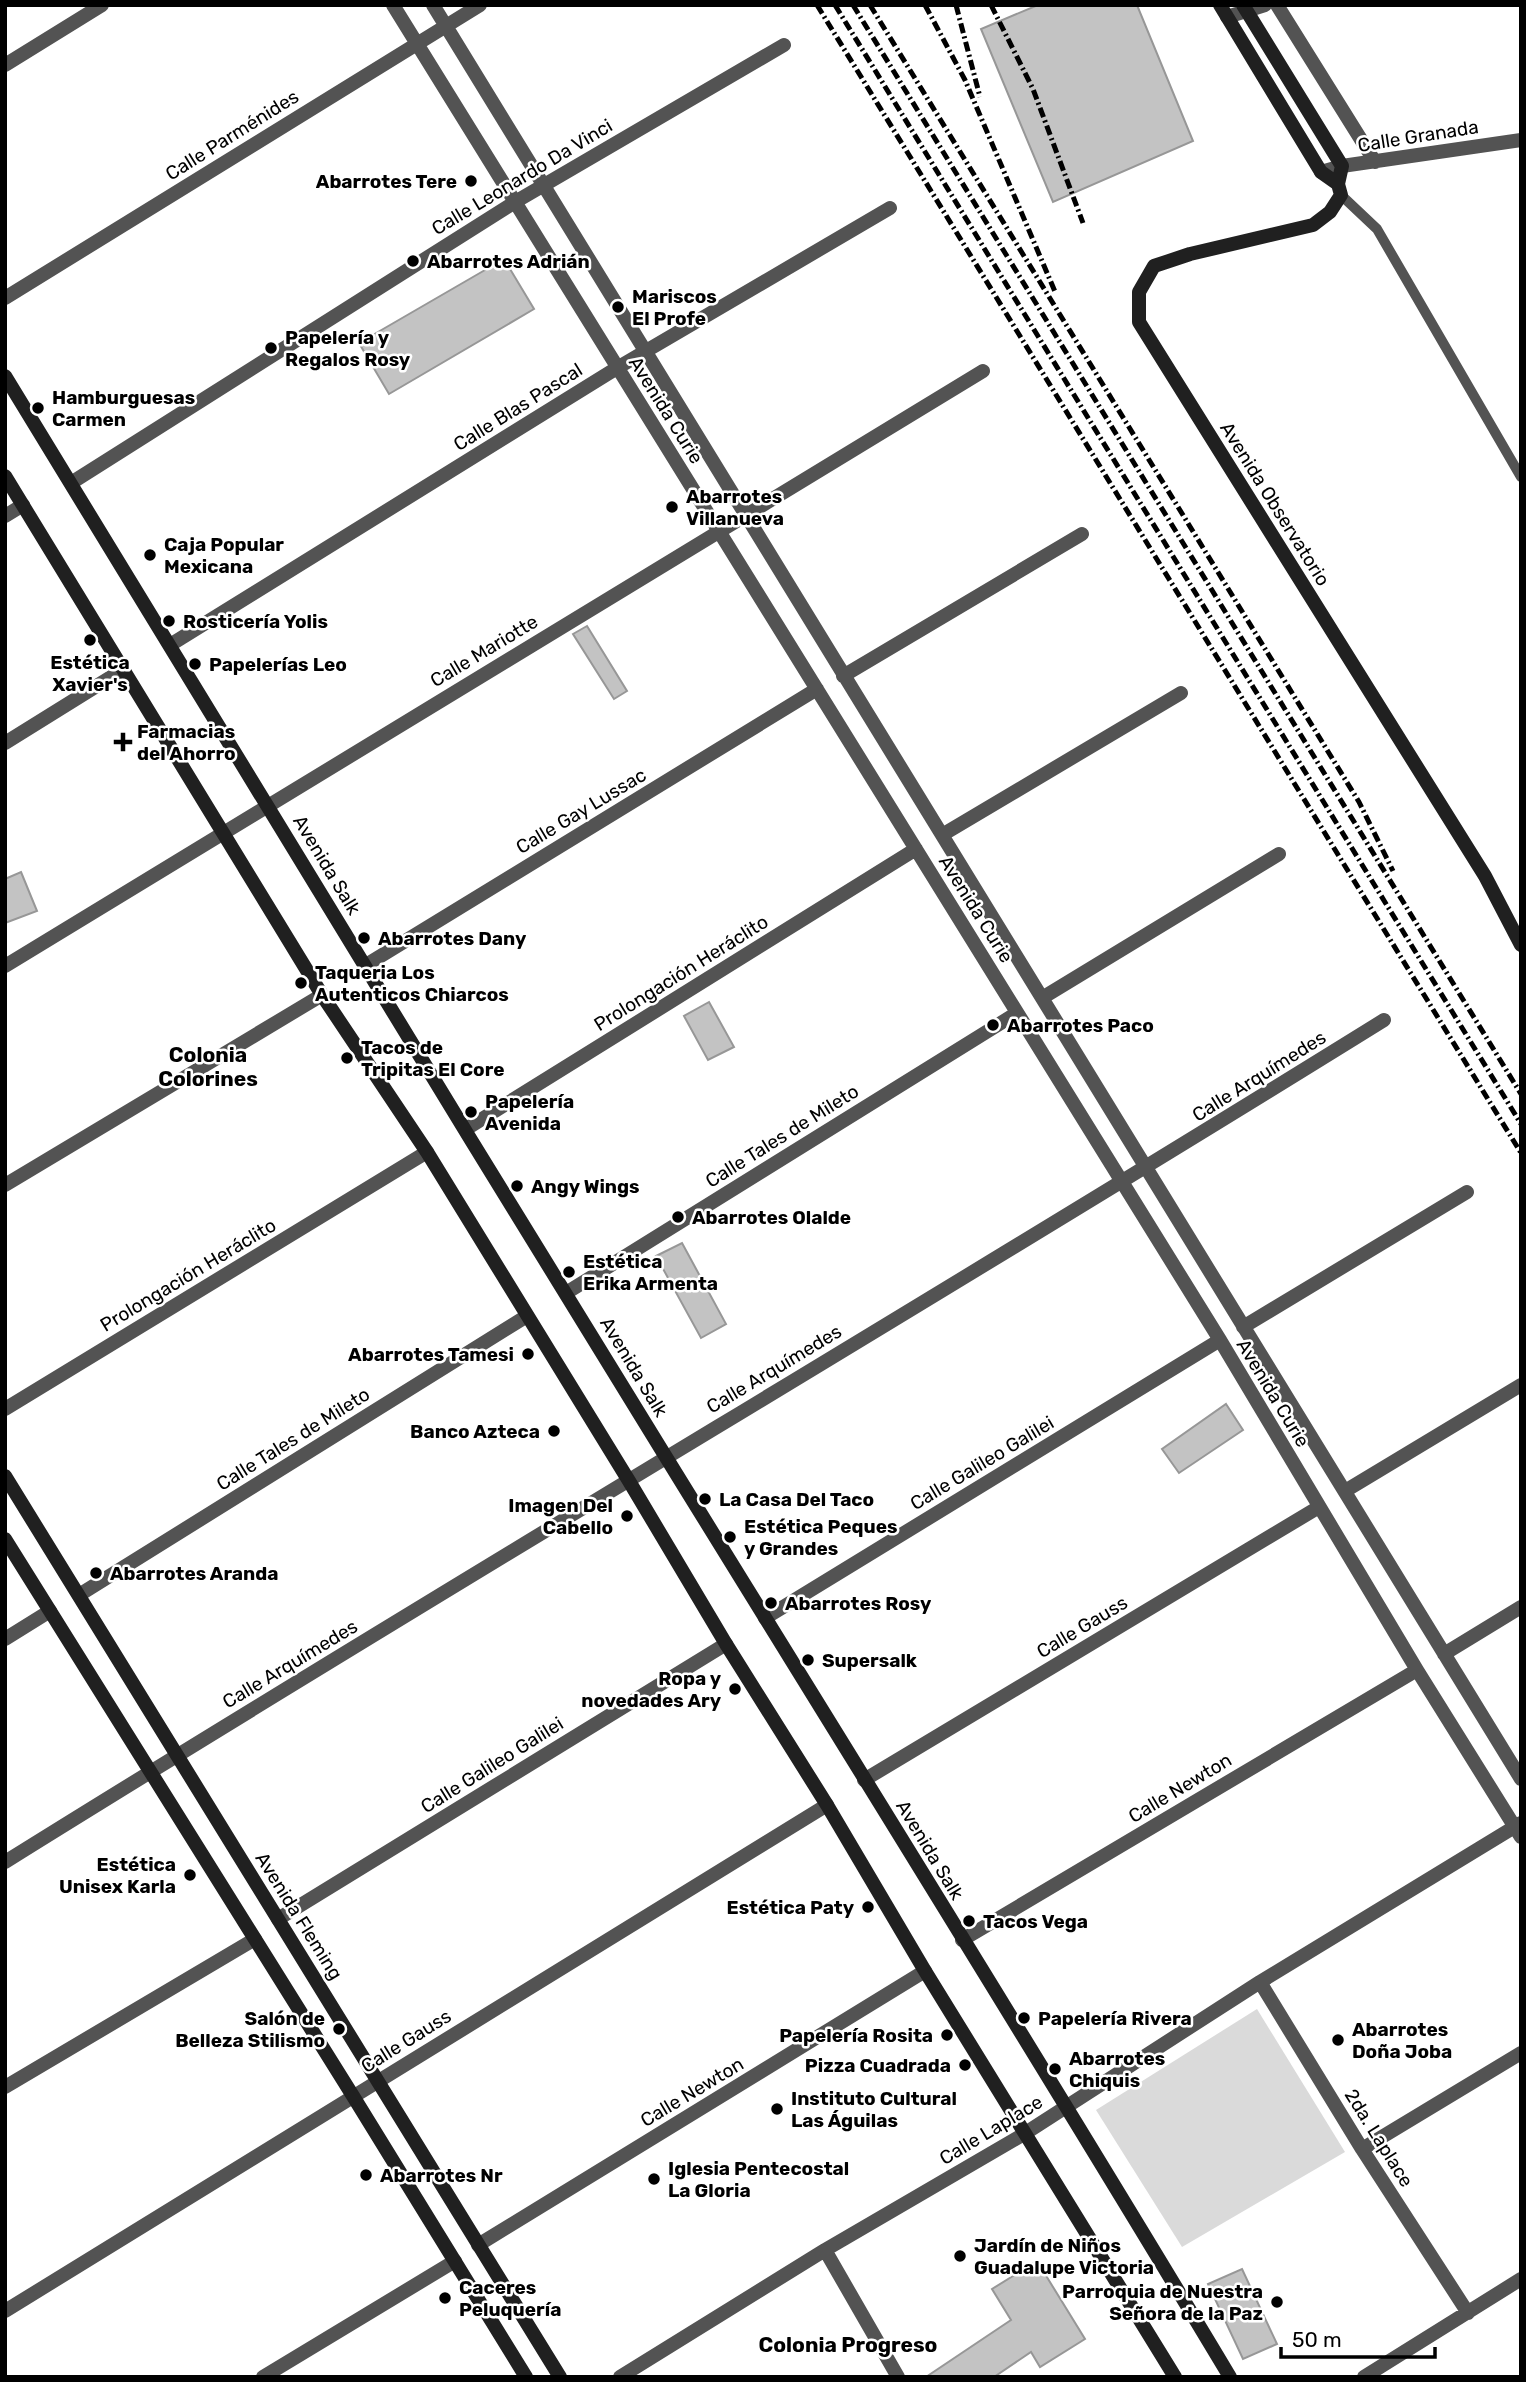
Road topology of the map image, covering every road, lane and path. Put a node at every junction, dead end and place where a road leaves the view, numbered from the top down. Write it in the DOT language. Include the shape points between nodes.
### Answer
graph roads {
  1 [pos="102,5"];
  2 [pos="393,5"];
  3 [pos="433,5"];
  4 [pos="480,5"];
  5 [pos="1265,5"];
  6 [pos="1277,5"];
  7 [pos="1244,8"];
  8 [pos="1223,11"];
  9 [pos="446,26"];
  10 [pos="416,43"];
  11 [pos="784,45"];
  12 [pos="5,65"];
  13 [pos="1521,140"];
  14 [pos="1375,162"];
  15 [pos="1342,166"];
  16 [pos="1321,172"];
  17 [pos="544,186"];
  18 [pos="1340,190"];
  19 [pos="515,202"];
  20 [pos="890,208"];
  21 [pos="5,298"];
  22 [pos="646,353"];
  23 [pos="617,368"];
  24 [pos="983,371"];
  25 [pos="5,376"];
  26 [pos="5,476"];
  27 [pos="1521,477"];
  28 [pos="71,483"];
  29 [pos="23,505"];
  30 [pos="746,515"];
  31 [pos="5,516"];
  32 [pos="718,530"];
  33 [pos="1082,534"];
  34 [pos="170,645"];
  35 [pos="124,670"];
  36 [pos="844,676"];
  37 [pos="817,690"];
  38 [pos="1181,692"];
  39 [pos="5,743"];
  40 [pos="268,806"];
  41 [pos="223,833"];
  42 [pos="942,835"];
  43 [pos="916,849"];
  44 [pos="1279,854"];
  45 [pos="1521,945"];
  46 [pos="366,965"];
  47 [pos="5,966"];
  48 [pos="322,995"];
  49 [pos="1042,998"];
  50 [pos="1017,1013"];
  51 [pos="1384,1020"];
  52 [pos="466,1129"];
  53 [pos="427,1152"];
  54 [pos="1146,1168"];
  55 [pos="1121,1183"];
  56 [pos="5,1185"];
  57 [pos="1467,1192"];
  58 [pos="566,1293"];
  59 [pos="527,1316"];
  60 [pos="1244,1327"];
  61 [pos="1220,1340"];
  62 [pos="1521,1385"];
  63 [pos="5,1409"];
  64 [pos="666,1457"];
  65 [pos="5,1476"];
  66 [pos="629,1481"];
  67 [pos="1345,1491"];
  68 [pos="1319,1507"];
  69 [pos="5,1539"];
  70 [pos="79,1595"];
  71 [pos="1521,1607"];
  72 [pos="50,1611"];
  73 [pos="765,1618"];
  74 [pos="5,1639"];
  75 [pos="726,1644"];
  76 [pos="1444,1654"];
  77 [pos="1417,1670"];
  78 [pos="177,1755"];
  79 [pos="151,1771"];
  80 [pos="1521,1779"];
  81 [pos="864,1780"];
  82 [pos="827,1805"];
  83 [pos="1519,1829"];
  84 [pos="5,1862"];
  85 [pos="278,1919"];
  86 [pos="256,1939"];
  87 [pos="962,1940"];
  88 [pos="925,1971"];
  89 [pos="1260,1982"];
  90 [pos="1521,2053"];
  91 [pos="377,2082"];
  92 [pos="5,2087"];
  93 [pos="354,2096"];
  94 [pos="1068,2106"];
  95 [pos="1024,2134"];
  96 [pos="1362,2148"];
  97 [pos="478,2245"];
  98 [pos="825,2250"];
  99 [pos="455,2261"];
  100 [pos="1521,2279"];
  101 [pos="5,2311"];
  102 [pos="1468,2313"];
  103 [pos="263,2377"];
  104 [pos="526,2377"];
  105 [pos="560,2377"];
  106 [pos="620,2377"];
  107 [pos="898,2377"];
  108 [pos="1174,2377"];
  109 [pos="1230,2377"];
  110 [pos="1364,2377"];
  1 -- 12 [label="street"];
  2 -- 10 [label="street, Avenida Curie"];
  3 -- 9 [label="street, Avenida Curie"];
  4 -- 9 [label="street, Calle Parménides"];
  5 -- 7 [label="street"];
  6 -- 14 [label="street"];
  7 -- 8 [label="street"];
  7 -- 15 [label="main road"];
  8 -- 16 [label="main road"];
  9 -- 10 [label="street, Calle Parménides"];
  9 -- 17 [label="street, Avenida Curie"];
  10 -- 19 [label="street, Avenida Curie"];
  10 -- 21 [label="street, Calle Parménides"];
  11 -- 17 [label="street, Calle Leonardo Da Vinci"];
  13 -- 14 [label="street, Calle Granada"];
  14 -- 15 [label="street, Calle Granada"];
  15 -- 16 [label="street, Calle Granada"];
  15 -- 18 [label="main road, Avenida Observatorio"];
  16 -- 18 [label="main road"];
  17 -- 19 [label="street, Calle Leonardo Da Vinci"];
  17 -- 22 [label="street, Avenida Curie"];
  18 -- 27 [label="lane" via="1377,229"];
  18 -- 45 [label="main road, Avenida Observatorio" via="1330,212 1313,225 1154,266 1139,292 1139,322 1485,876"];
  19 -- 23 [label="street, Avenida Curie"];
  19 -- 28 [label="street, Calle Leonardo Da Vinci"];
  20 -- 22 [label="street, Calle Blas Pascal"];
  22 -- 23 [label="street, Calle Blas Pascal"];
  22 -- 30 [label="street, Avenida Curie"];
  23 -- 32 [label="street, Avenida Curie"];
  23 -- 34 [label="street, Calle Blas Pascal"];
  24 -- 30 [label="street, Calle Mariotte"];
  25 -- 28 [label="main road, Avenida Salk"];
  26 -- 29 [label="main road"];
  28 -- 34 [label="main road, Avenida Salk"];
  29 -- 31 [label="street"];
  29 -- 35 [label="main road"];
  30 -- 32 [label="street, Calle Mariotte"];
  30 -- 36 [label="street, Avenida Curie"];
  32 -- 37 [label="street, Avenida Curie"];
  32 -- 40 [label="street, Calle Mariotte"];
  33 -- 36 [label="street"];
  34 -- 40 [label="main road, Avenida Salk"];
  35 -- 39 [label="street"];
  35 -- 41 [label="main road"];
  36 -- 42 [label="street, Avenida Curie"];
  37 -- 43 [label="street, Avenida Curie"];
  37 -- 46 [label="street, Calle Gay Lussac"];
  38 -- 42 [label="street"];
  40 -- 41 [label="street, Calle Mariotte"];
  40 -- 46 [label="main road, Avenida Salk"];
  41 -- 47 [label="street, Calle Mariotte"];
  41 -- 48 [label="main road"];
  42 -- 49 [label="street, Avenida Curie"];
  43 -- 50 [label="street, Avenida Curie"];
  43 -- 52 [label="street, Prolongación Heráclito"];
  44 -- 49 [label="street"];
  46 -- 52 [label="main road, Avenida Salk"];
  48 -- 53 [label="main road"];
  48 -- 56 [label="street"];
  49 -- 54 [label="street, Avenida Curie"];
  50 -- 55 [label="street, Avenida Curie"];
  50 -- 58 [label="street, Calle Tales de Mileto"];
  51 -- 54 [label="street, Calle Arquímedes"];
  52 -- 58 [label="main road, Avenida Salk"];
  53 -- 59 [label="main road"];
  53 -- 63 [label="street, Prolongación Heráclito"];
  54 -- 55 [label="street, Calle Arquímedes"];
  54 -- 60 [label="street, Avenida Curie"];
  55 -- 61 [label="street, Avenida Curie"];
  55 -- 64 [label="street, Calle Arquímedes"];
  57 -- 60 [label="street"];
  58 -- 64 [label="main road, Avenida Salk"];
  59 -- 66 [label="main road"];
  59 -- 70 [label="street, Calle Tales de Mileto"];
  60 -- 67 [label="street, Avenida Curie"];
  61 -- 68 [label="street, Avenida Curie"];
  61 -- 73 [label="street, Calle Galileo Galilei"];
  62 -- 67 [label="street"];
  64 -- 66 [label="street, Calle Arquímedes"];
  64 -- 73 [label="main road, Avenida Salk"];
  65 -- 70 [label="main road, Avenida Fleming"];
  66 -- 75 [label="main road"];
  66 -- 78 [label="street, Calle Arquímedes"];
  67 -- 76 [label="street, Avenida Curie"];
  68 -- 77 [label="street, Avenida Curie"];
  68 -- 81 [label="street, Calle Gauss"];
  69 -- 72 [label="main road"];
  70 -- 78 [label="main road, Avenida Fleming"];
  71 -- 76 [label="street"];
  72 -- 74 [label="street"];
  72 -- 79 [label="main road"];
  73 -- 81 [label="main road, Avenida Salk"];
  75 -- 82 [label="main road"];
  75 -- 85 [label="street, Calle Galileo Galilei"];
  76 -- 80 [label="street, Avenida Curie"];
  77 -- 83 [label="street, Avenida Curie"];
  77 -- 87 [label="street, Calle Newton"];
  78 -- 79 [label="street, Calle Arquímedes"];
  78 -- 85 [label="main road, Avenida Fleming"];
  79 -- 84 [label="street, Calle Arquímedes"];
  79 -- 86 [label="main road"];
  81 -- 87 [label="main road, Avenida Salk"];
  82 -- 88 [label="main road"];
  82 -- 91 [label="street, Calle Gauss"];
  83 -- 89 [label="street, Calle Laplace"];
  85 -- 91 [label="main road, Avenida Fleming"];
  86 -- 92 [label="street"];
  86 -- 93 [label="main road"];
  87 -- 94 [label="main road, Avenida Salk"];
  88 -- 95 [label="main road"];
  88 -- 97 [label="street, Calle Newton"];
  89 -- 94 [label="street, Calle Laplace"];
  89 -- 96 [label="street, 2da. Laplace"];
  90 -- 96 [label="street"];
  91 -- 93 [label="street, Calle Gauss"];
  91 -- 97 [label="main road, Avenida Fleming"];
  93 -- 99 [label="main road"];
  93 -- 101 [label="street, Calle Gauss"];
  94 -- 95 [label="street, Calle Laplace"];
  94 -- 109 [label="main road, Avenida Salk"];
  95 -- 98 [label="street, Calle Laplace"];
  95 -- 108 [label="main road"];
  96 -- 102 [label="street, 2da. Laplace"];
  97 -- 105 [label="main road, Avenida Fleming"];
  98 -- 106 [label="street, Calle Laplace"];
  98 -- 107 [label="street"];
  99 -- 103 [label="street"];
  99 -- 104 [label="main road"];
  100 -- 102 [label="street"];
  102 -- 110 [label="street"];
}
